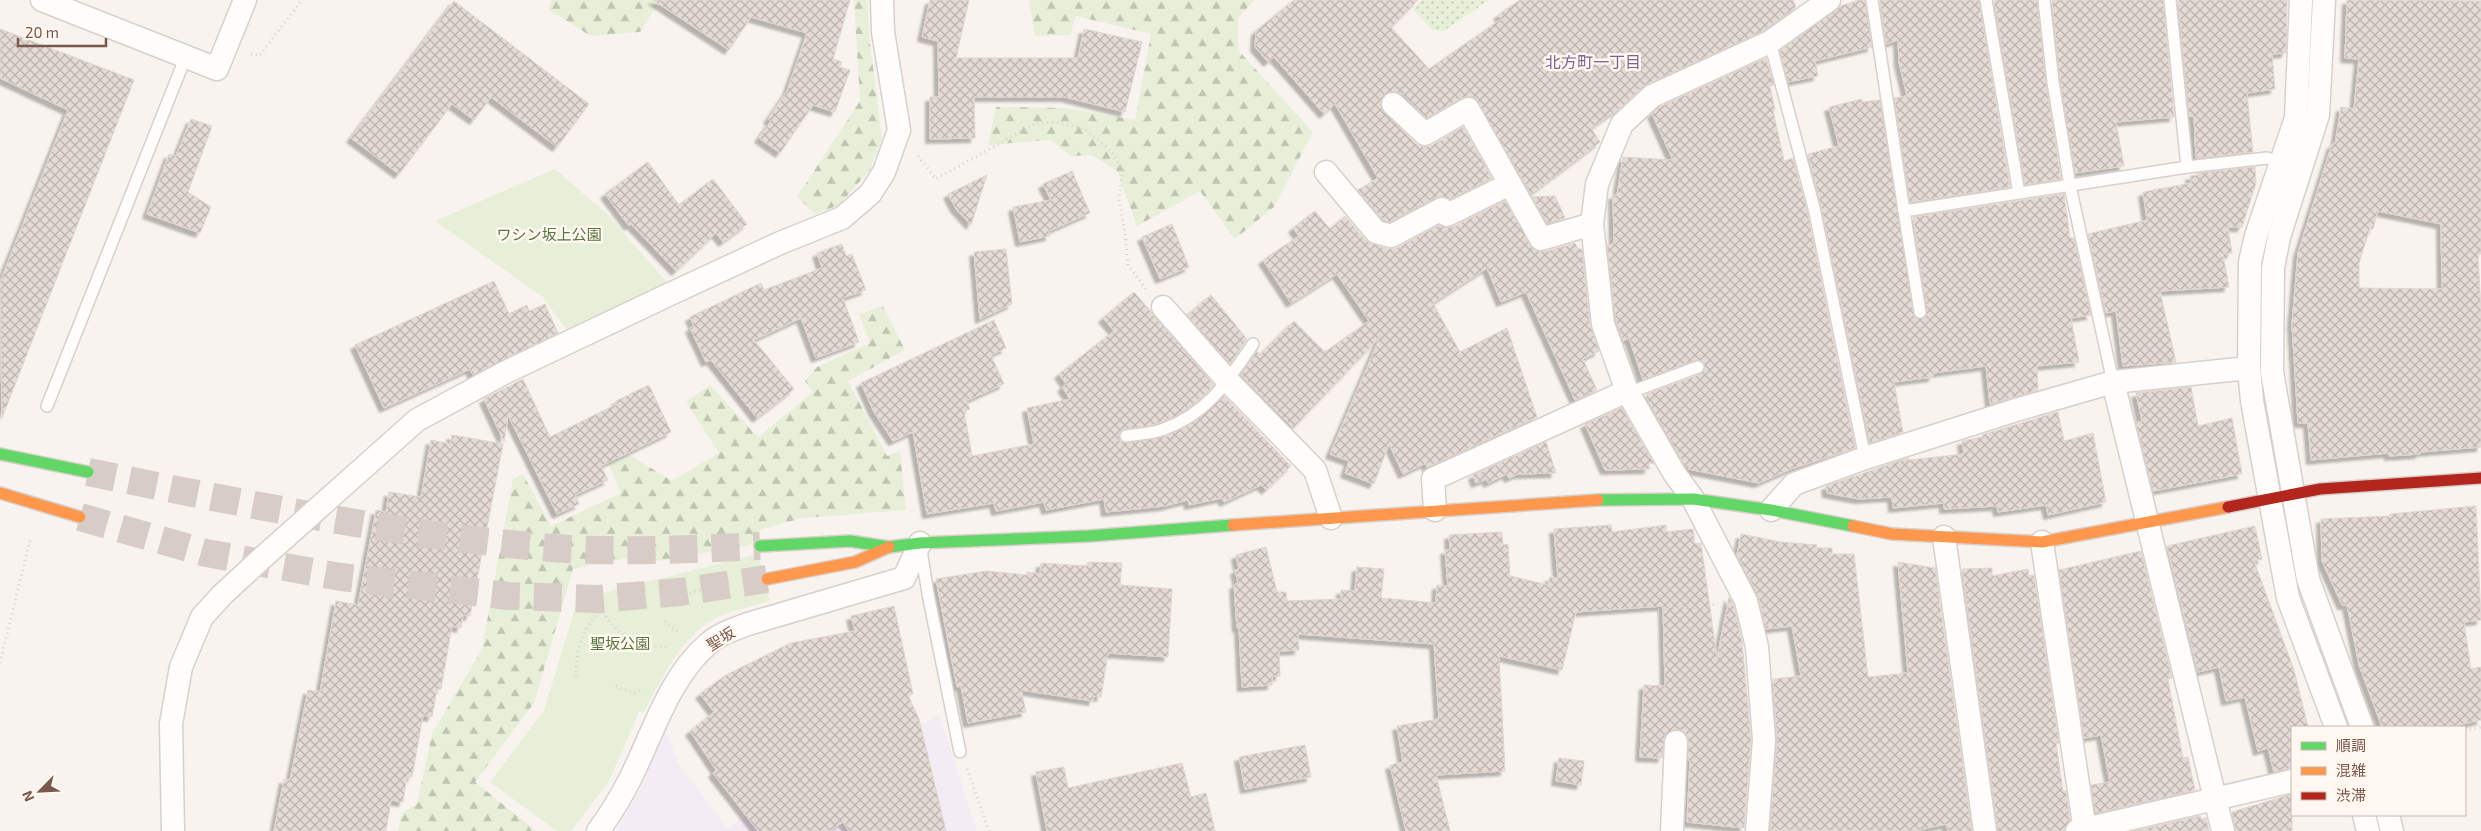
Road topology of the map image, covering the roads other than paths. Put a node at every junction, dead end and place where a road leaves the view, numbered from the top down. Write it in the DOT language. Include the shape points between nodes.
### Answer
graph roads {
  1 [pos="42,0"];
  2 [pos="245,0"];
  3 [pos="882,0"];
  4 [pos="1829,0"];
  5 [pos="1872,0"];
  6 [pos="1986,0"];
  7 [pos="2044,0"];
  8 [pos="2170,0"];
  9 [pos="2301,0"];
  10 [pos="2324,0"];
  11 [pos="1770,42"];
  12 [pos="186,56"];
  13 [pos="1394,104"];
  14 [pos="2281,162"];
  15 [pos="2187,167"];
  16 [pos="1326,172"];
  17 [pos="1510,184"];
  18 [pos="2070,186"];
  19 [pos="2020,193"];
  20 [pos="1904,211"];
  21 [pos="1592,224"];
  22 [pos="1163,308"];
  23 [pos="1920,312"];
  24 [pos="1253,344"];
  25 [pos="1698,367"];
  26 [pos="2249,368"];
  27 [pos="1228,381"];
  28 [pos="2112,382"];
  29 [pos="1627,392"];
  30 [pos="47,406"];
  31 [pos="1126,436"];
  32 [pos="0,454"];
  33 [pos="1865,458"];
  34 [pos="88,472"];
  35 [pos="2481,478"];
  36 [pos="0,492"];
  37 [pos="2292,494"];
  38 [pos="2270,498"];
  39 [pos="1693,499"];
  40 [pos="1436,510"];
  41 [pos="1771,510"];
  42 [pos="80,517"];
  43 [pos="1331,518"];
  44 [pos="2149,523"];
  45 [pos="1944,537"];
  46 [pos="2042,542"];
  47 [pos="920,543"];
  48 [pos="760,546"];
  49 [pos="889,547"];
  50 [pos="767,579"];
  51 [pos="2336,726"];
  52 [pos="2362,726"];
  53 [pos="1676,742"];
  54 [pos="960,752"];
  55 [pos="2291,781"];
  56 [pos="2214,798"];
  57 [pos="2364,816"];
  58 [pos="2388,816"];
  59 [pos="2082,830"];
  60 [pos="173,831"];
  61 [pos="598,831"];
  62 [pos="1672,831"];
  63 [pos="1758,831"];
  64 [pos="1985,831"];
  65 [pos="2223,831"];
  66 [pos="2368,831"];
  67 [pos="2392,831"];
  1 -- 12 [label="street"];
  2 -- 12 [label="street" via="217,68"];
  3 -- 60 [label="street" via="883,32 899,130 884,172 870,194 842,218 668,295 506,372 417,420 222,595 202,617 181,667 171,724"];
  4 -- 11 [label="street"];
  5 -- 20 [label="lane"];
  6 -- 19 [label="lane"];
  7 -- 18 [label="lane"];
  8 -- 15 [label="lane"];
  9 -- 14 [label="street" via="2296,118"];
  10 -- 37 [label="street" via="2318,115 2279,237 2273,268 2272,372"];
  11 -- 21 [label="street" via="1652,96 1622,124 1597,184"];
  11 -- 33 [label="lane" via="1814,208"];
  12 -- 30 [label="lane"];
  13 -- 17 [label="street" via="1425,134 1468,109"];
  14 -- 15 [label="lane" via="2267,158"];
  14 -- 26 [label="street" via="2250,262"];
  15 -- 18 [label="lane"];
  16 -- 17 [label="street" via="1376,232 1391,236 1442,209 1447,216"];
  17 -- 21 [label="street" via="1540,239"];
  18 -- 19 [label="lane"];
  18 -- 28 [label="lane"];
  19 -- 20 [label="lane"];
  20 -- 23 [label="lane"];
  21 -- 29 [label="street" via="1603,324"];
  22 -- 27 [label="street"];
  24 -- 27 [label="lane"];
  25 -- 29 [label="lane"];
  26 -- 28 [label="street"];
  26 -- 38 [label="street"];
  27 -- 31 [label="lane" via="1205,407 1184,420 1163,430"];
  27 -- 43 [label="street" via="1315,470"];
  28 -- 33 [label="street"];
  28 -- 44 [label="street"];
  29 -- 39 [label="street" via="1674,473"];
  29 -- 40 [label="street" via="1433,478"];
  32 -- 34 [label="street"];
  33 -- 41 [label="street" via="1794,484"];
  35 -- 37 [label="street" via="2320,489"];
  36 -- 42 [label="street"];
  37 -- 38 [label="street"];
  37 -- 52 [label="street" via="2308,579"];
  38 -- 44 [label="street"];
  38 -- 51 [label="street" via="2288,598"];
  39 -- 40 [label="street" via="1623,499"];
  39 -- 41 [label="street"];
  39 -- 63 [label="street" via="1746,601 1757,647 1764,740"];
  40 -- 43 [label="street"];
  41 -- 45 [label="street" via="1892,534"];
  43 -- 47 [label="street" via="1090,536"];
  44 -- 46 [label="street"];
  44 -- 56 [label="street"];
  45 -- 46 [label="street"];
  45 -- 64 [label="street"];
  46 -- 59 [label="street"];
  47 -- 49 [label="street"];
  47 -- 54 [label="lane"];
  47 -- 61 [label="street, 聖坂" via="904,578 748,624 708,644 689,665 666,701 630,780"];
  48 -- 49 [label="street" via="850,541"];
  49 -- 50 [label="street" via="855,562"];
  53 -- 62 [label="street"];
  55 -- 56 [label="street"];
  56 -- 59 [label="street"];
  56 -- 65 [label="street"];
  57 -- 66 [label="street"];
  58 -- 67 [label="street"];
}
